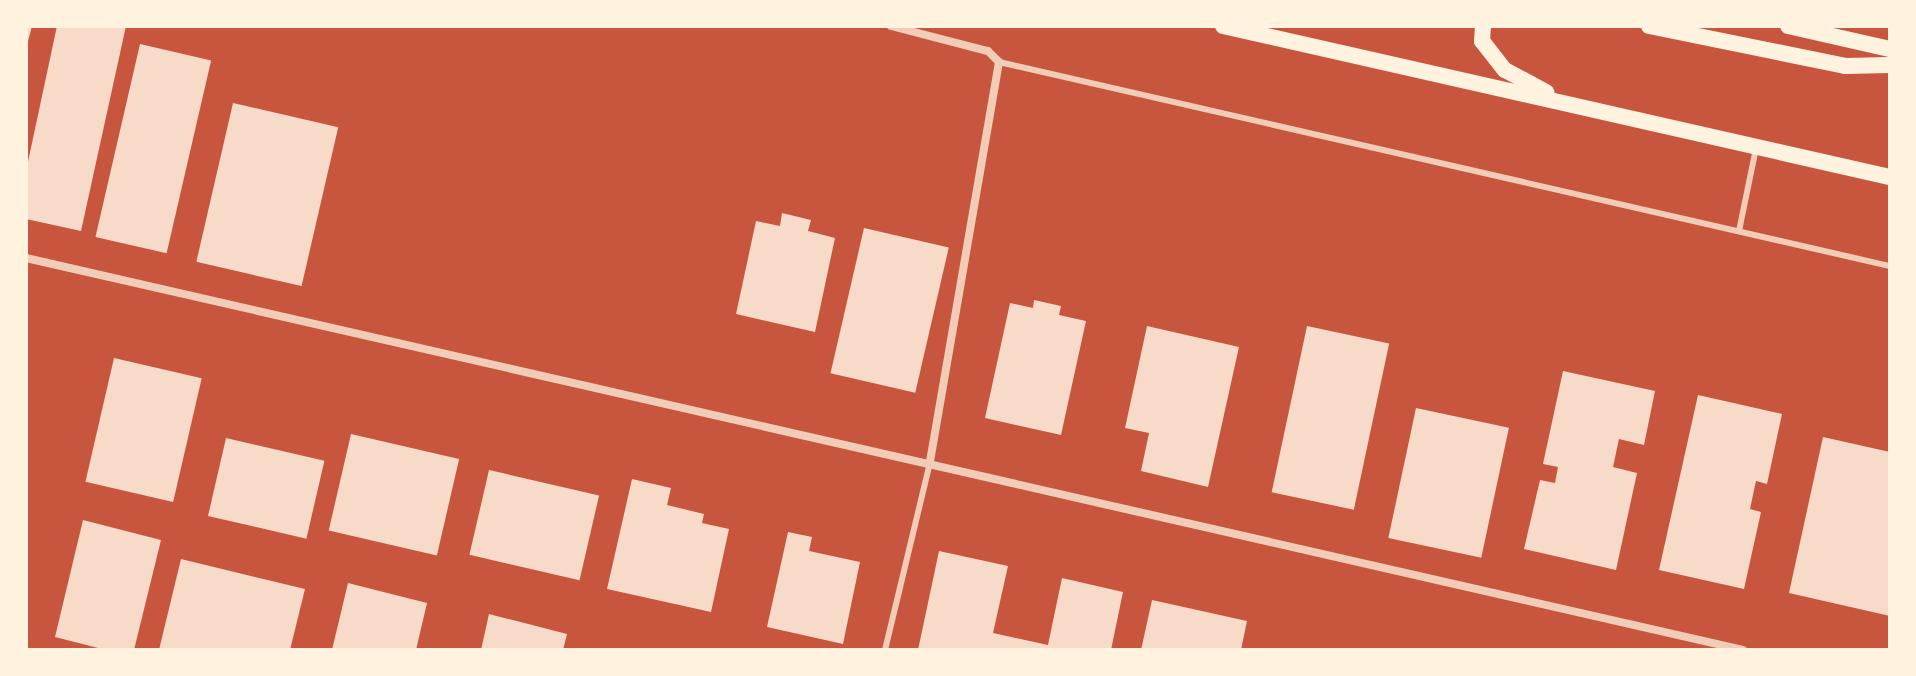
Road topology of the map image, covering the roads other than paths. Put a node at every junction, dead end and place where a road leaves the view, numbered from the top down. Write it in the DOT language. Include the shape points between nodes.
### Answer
graph roads {
  1 [pos="891,26"];
  2 [pos="1223,26"];
  3 [pos="1483,26"];
  4 [pos="1649,26"];
  5 [pos="1788,26"];
  6 [pos="1890,49"];
  7 [pos="999,62"];
  8 [pos="1890,65"];
  9 [pos="1566,103"];
  10 [pos="1756,146"];
  11 [pos="1890,177"];
  12 [pos="1739,231"];
  13 [pos="26,258"];
  14 [pos="1890,266"];
  15 [pos="930,463"];
  16 [pos="1710,646"];
  17 [pos="885,650"];
  18 [pos="1743,650"];
  1 -- 7 [label="street" via="988,51"];
  2 -- 9 [label="main road"];
  3 -- 9 [label="main road" via="1482,41 1505,70"];
  4 -- 8 [label="main road" via="1845,66"];
  5 -- 6 [label="main road"];
  7 -- 12 [label="lane"];
  7 -- 15 [label="street"];
  9 -- 10 [label="main road"];
  10 -- 11 [label="main road"];
  10 -- 12 [label="lane"];
  12 -- 14 [label="lane"];
  13 -- 15 [label="street"];
  15 -- 16 [label="street"];
  15 -- 17 [label="lane"];
  16 -- 18 [label="street"];
}
